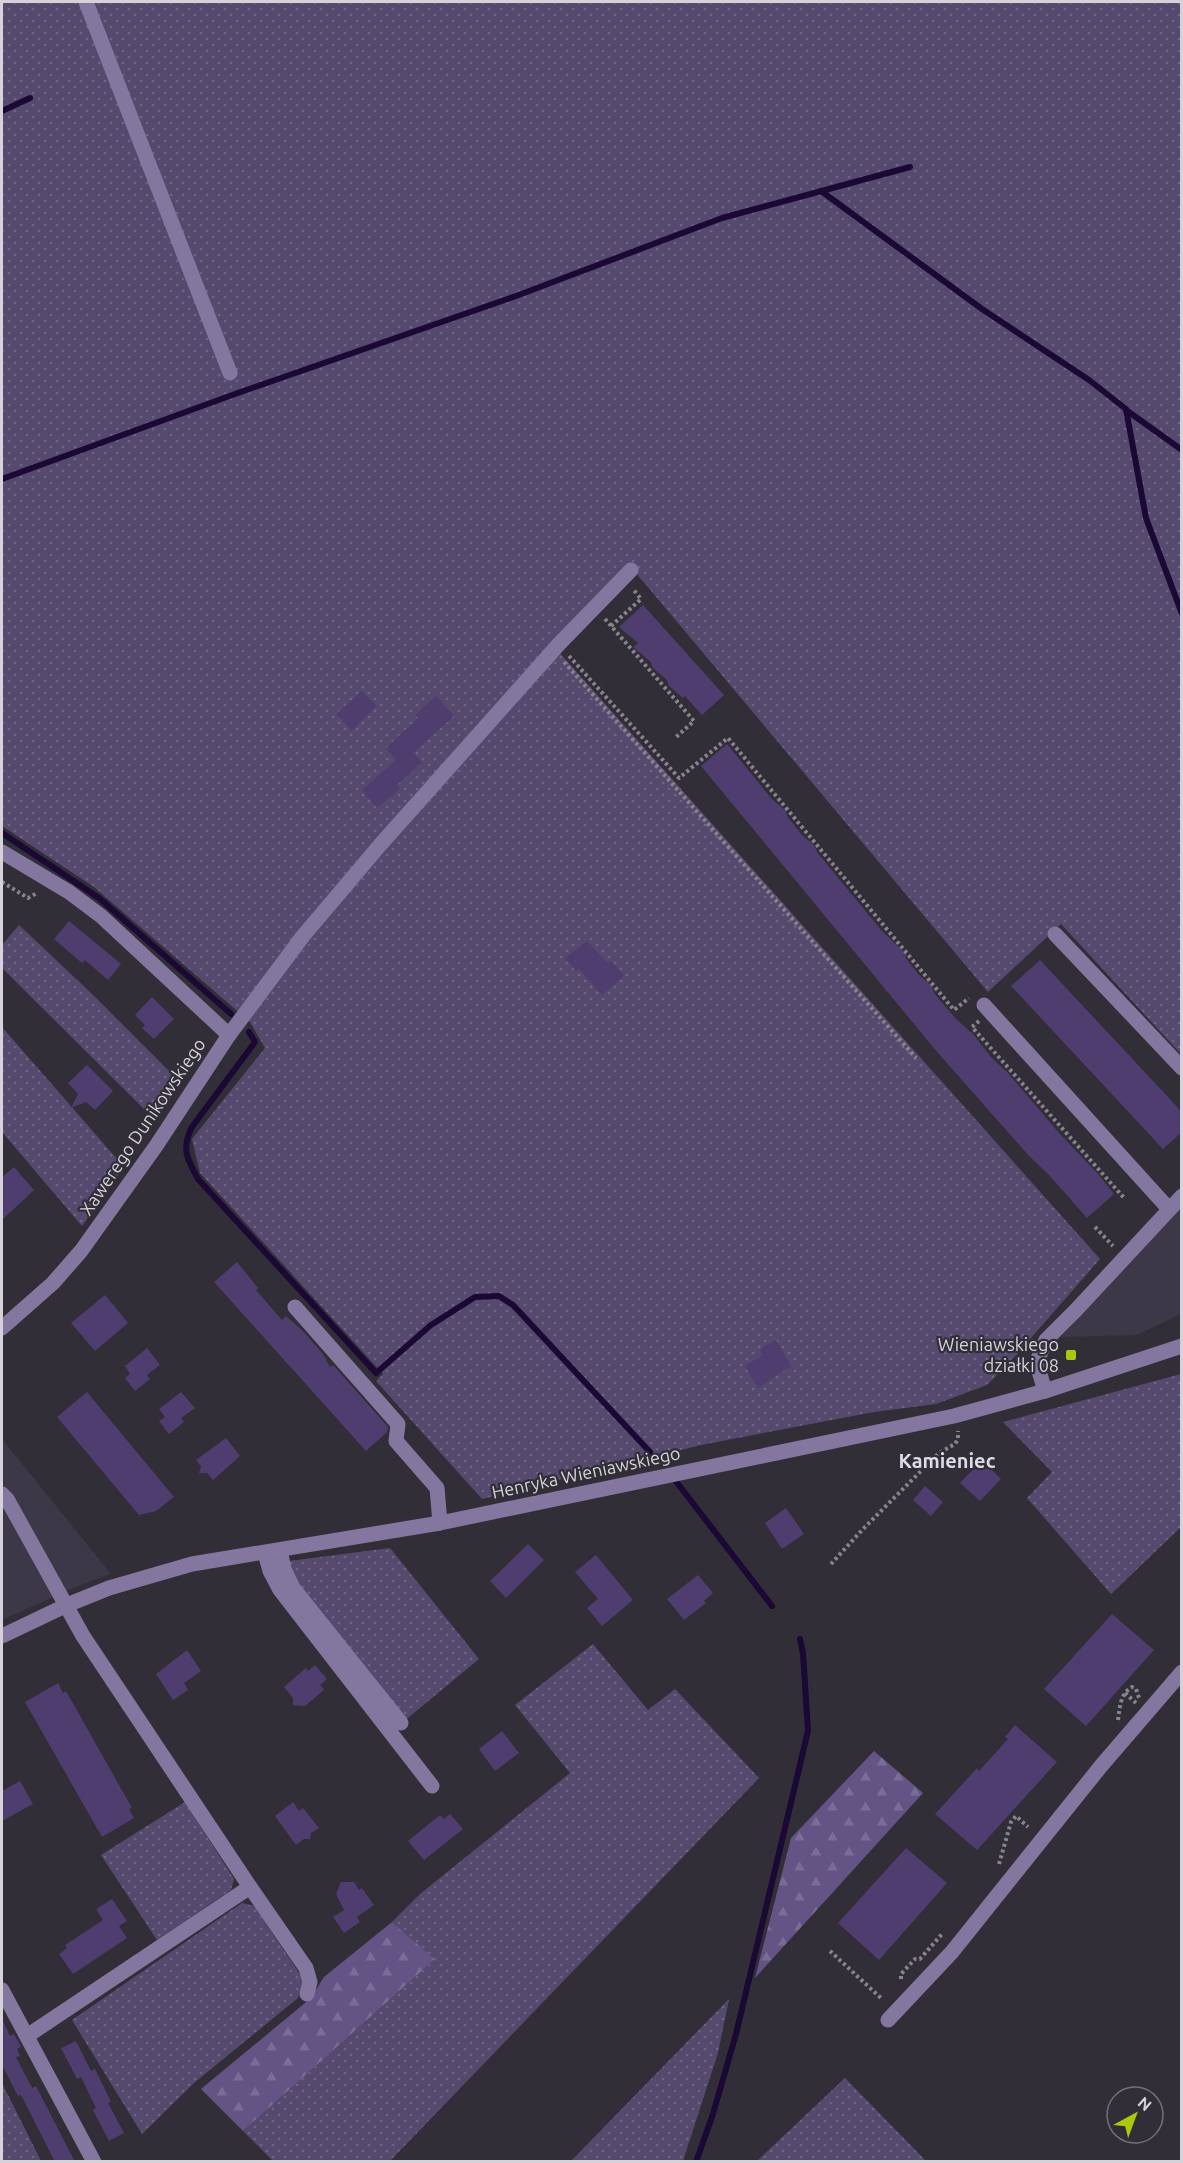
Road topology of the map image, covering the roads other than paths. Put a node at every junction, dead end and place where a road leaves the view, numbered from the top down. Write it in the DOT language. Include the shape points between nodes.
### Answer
graph roads {
  1 [pos="86,2"];
  2 [pos="230,373"];
  3 [pos="627,574"];
  4 [pos="2,852"];
  5 [pos="1055,934"];
  6 [pos="982,1004"];
  7 [pos="229,1035"];
  8 [pos="1182,1068"];
  9 [pos="1182,1196"];
  10 [pos="1169,1209"];
  11 [pos="295,1307"];
  12 [pos="2,1328"];
  13 [pos="1182,1346"];
  14 [pos="1045,1391"];
  15 [pos="2,1494"];
  16 [pos="440,1523"];
  17 [pos="272,1552"];
  18 [pos="67,1605"];
  19 [pos="2,1636"];
  20 [pos="1182,1672"];
  21 [pos="401,1723"];
  22 [pos="432,1786"];
  23 [pos="250,1887"];
  24 [pos="2,1990"];
  25 [pos="307,1994"];
  26 [pos="888,2020"];
  27 [pos="27,2036"];
  28 [pos="94,2162"];
  1 -- 2 [label="street"];
  3 -- 7 [label="street, Xawerego Dunikowskiego" via="556,647 380,845 303,936"];
  4 -- 7 [label="street" via="101,916"];
  5 -- 8 [label="street"];
  6 -- 10 [label="street"];
  7 -- 12 [label="street, Xawerego Dunikowskiego" via="81,1251"];
  9 -- 10 [label="street"];
  10 -- 14 [label="street" via="1046,1340 1038,1359"];
  11 -- 16 [label="street" via="398,1424 396,1441 437,1488"];
  13 -- 14 [label="street, Henryka Wieniawskiego"];
  14 -- 16 [label="street, Henryka Wieniawskiego" via="954,1416"];
  15 -- 18 [label="street"];
  16 -- 17 [label="street, Henryka Wieniawskiego"];
  17 -- 18 [label="street, Henryka Wieniawskiego" via="156,1573"];
  17 -- 21 [label="street" via="293,1588"];
  17 -- 22 [label="street" via="270,1571 280,1590"];
  18 -- 19 [label="street, Henryka Wieniawskiego"];
  18 -- 23 [label="street" via="82,1636"];
  20 -- 26 [label="street" via="952,1952"];
  23 -- 25 [label="street" via="306,1968 310,1982"];
  23 -- 27 [label="street"];
  24 -- 27 [label="street"];
  27 -- 28 [label="street"];
}
